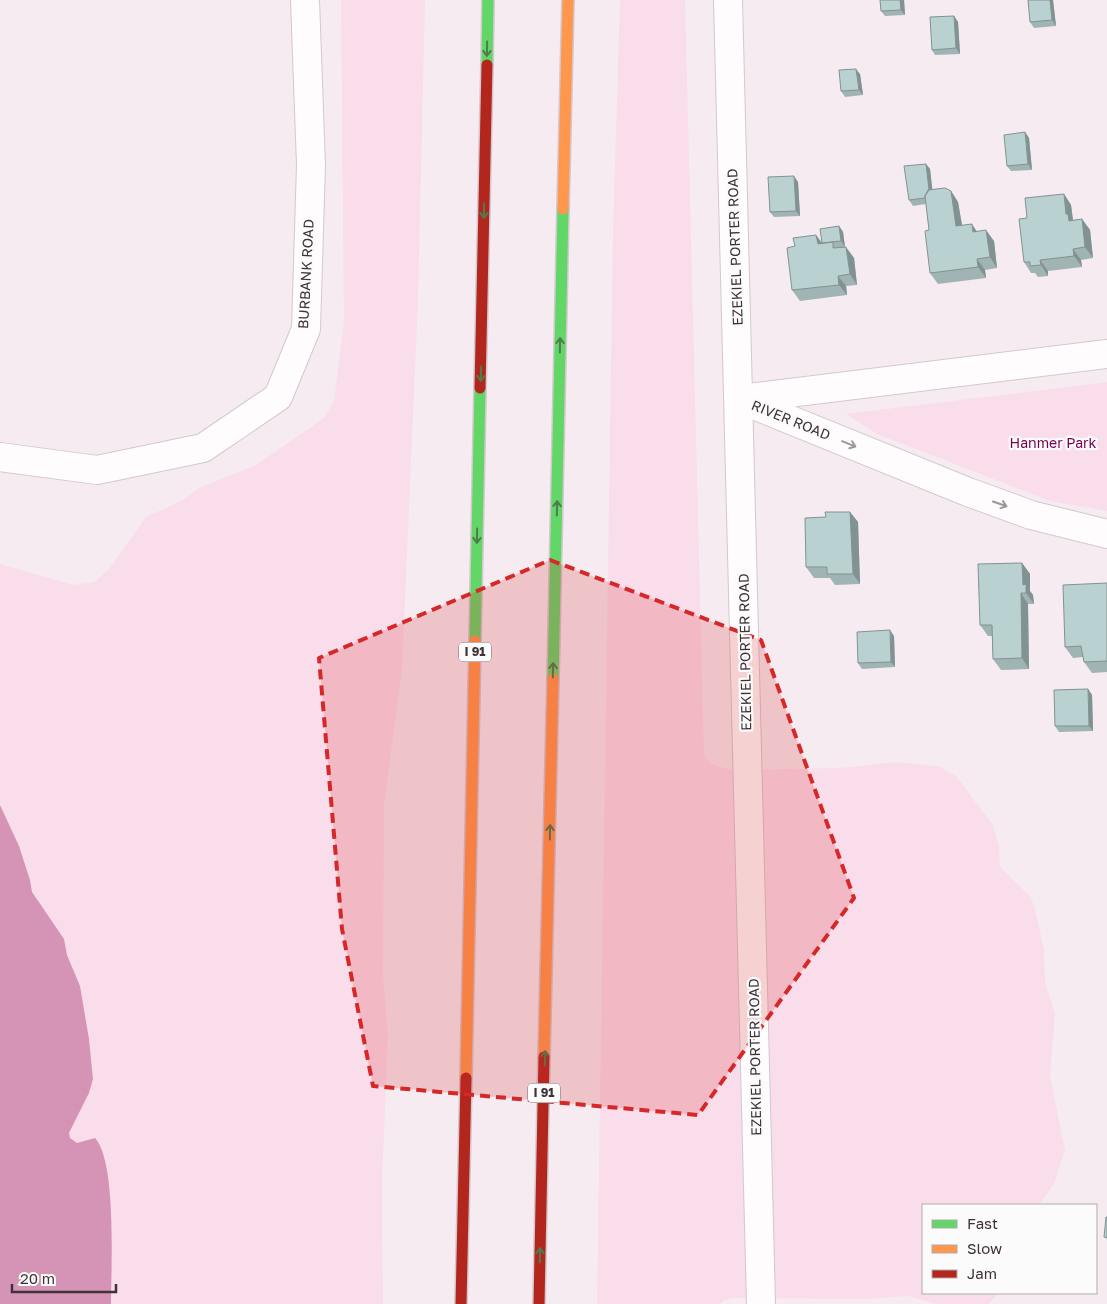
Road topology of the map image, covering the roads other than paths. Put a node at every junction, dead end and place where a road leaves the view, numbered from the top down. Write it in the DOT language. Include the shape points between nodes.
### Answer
graph roads {
  1 [pos="306,0"];
  2 [pos="488,0"];
  3 [pos="568,0"];
  4 [pos="728,0"];
  5 [pos="1107,354"];
  6 [pos="739,399"];
  7 [pos="0,457"];
  8 [pos="1107,534"];
  9 [pos="461,1304"];
  10 [pos="539,1304"];
  11 [pos="761,1304"];
  1 -- 7 [label="street, BURBANK ROAD" via="311,165 306,329 278,397 204,448 97,470"];
  2 -- 9 [label="highway, I 91, one-way"];
  10 -- 3 [label="highway, I 91, one-way"];
  4 -- 6 [label="street, EZEKIEL PORTER ROAD"];
  5 -- 6 [label="street, RIVER ROAD"];
  6 -- 8 [label="street, RIVER ROAD, one-way" via="968,492 1031,514"];
  6 -- 11 [label="street, EZEKIEL PORTER ROAD"];
}
